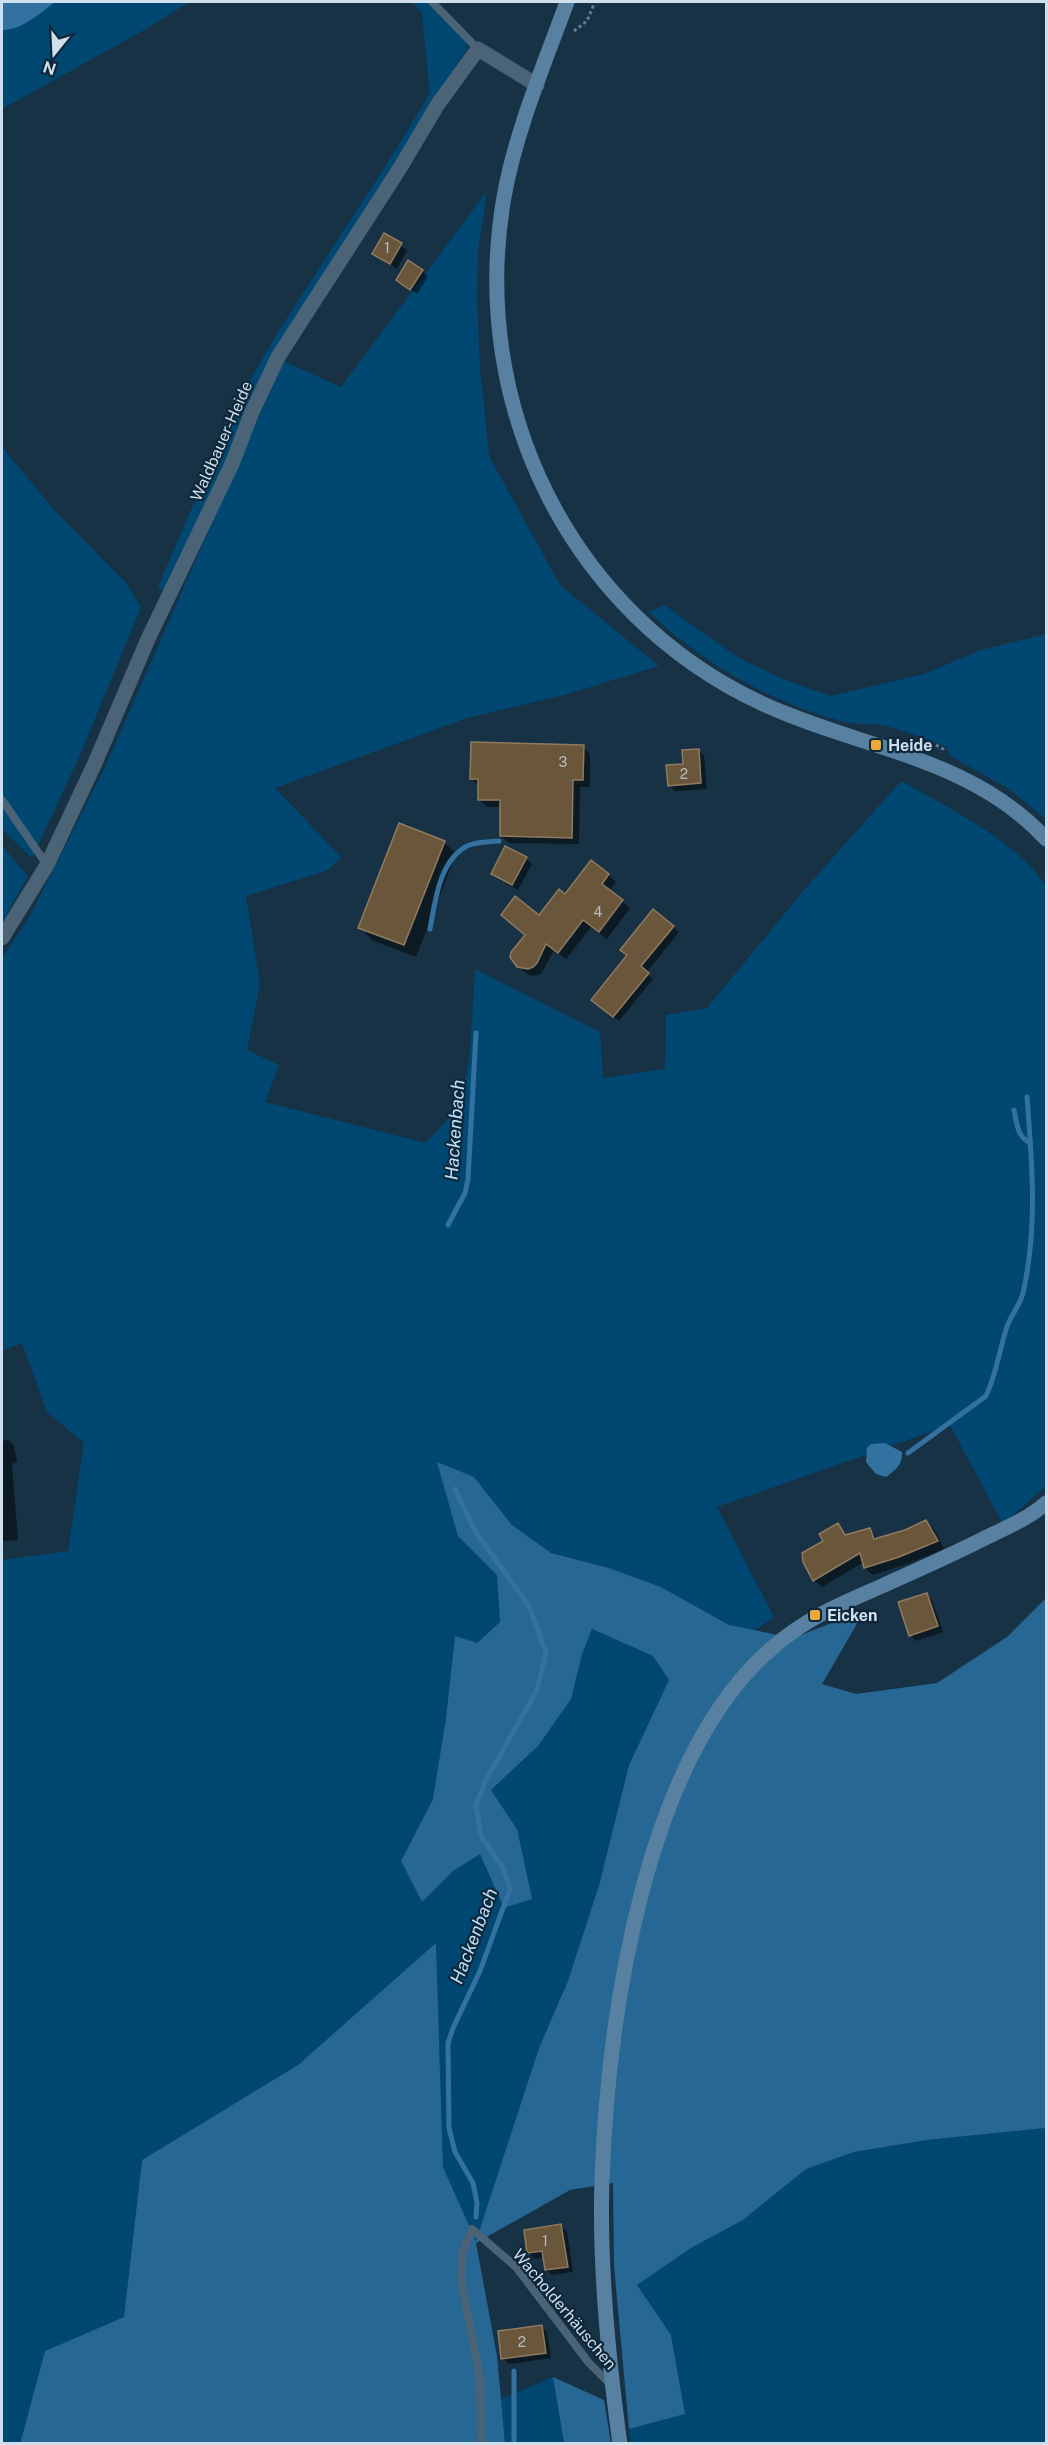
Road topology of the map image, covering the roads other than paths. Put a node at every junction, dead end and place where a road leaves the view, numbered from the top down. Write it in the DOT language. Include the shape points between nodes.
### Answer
graph roads {
  1 [pos="432,2"];
  2 [pos="567,2"];
  3 [pos="478,49"];
  4 [pos="537,86"];
  5 [pos="2,800"];
  6 [pos="1047,839"];
  7 [pos="47,865"];
  8 [pos="2,938"];
  9 [pos="1047,1503"];
  10 [pos="612,2386"];
  11 [pos="481,2444"];
  12 [pos="620,2444"];
  1 -- 3 [label="lane"];
  2 -- 4 [label="main road"];
  3 -- 4 [label="street"];
  3 -- 7 [label="street, Waldbauer-Heide" via="438,104 278,357"];
  4 -- 6 [label="main road" via="504,196 496,289 498,337 522,437 561,521 589,562 631,611 675,651 703,670 762,704 970,780 1030,821"];
  5 -- 7 [label="lane"];
  7 -- 8 [label="street, Waldbauer-Heide"];
  9 -- 10 [label="main road" via="1034,1514 974,1544 815,1615 771,1648 737,1685 693,1750 656,1844 640,1902 611,2067 602,2181 603,2268"];
  10 -- 11 [label="lane, Wacholderhäuschen" via="589,2363 516,2267 472,2229 462,2254 461,2279 480,2379"];
  10 -- 12 [label="main road"];
}
